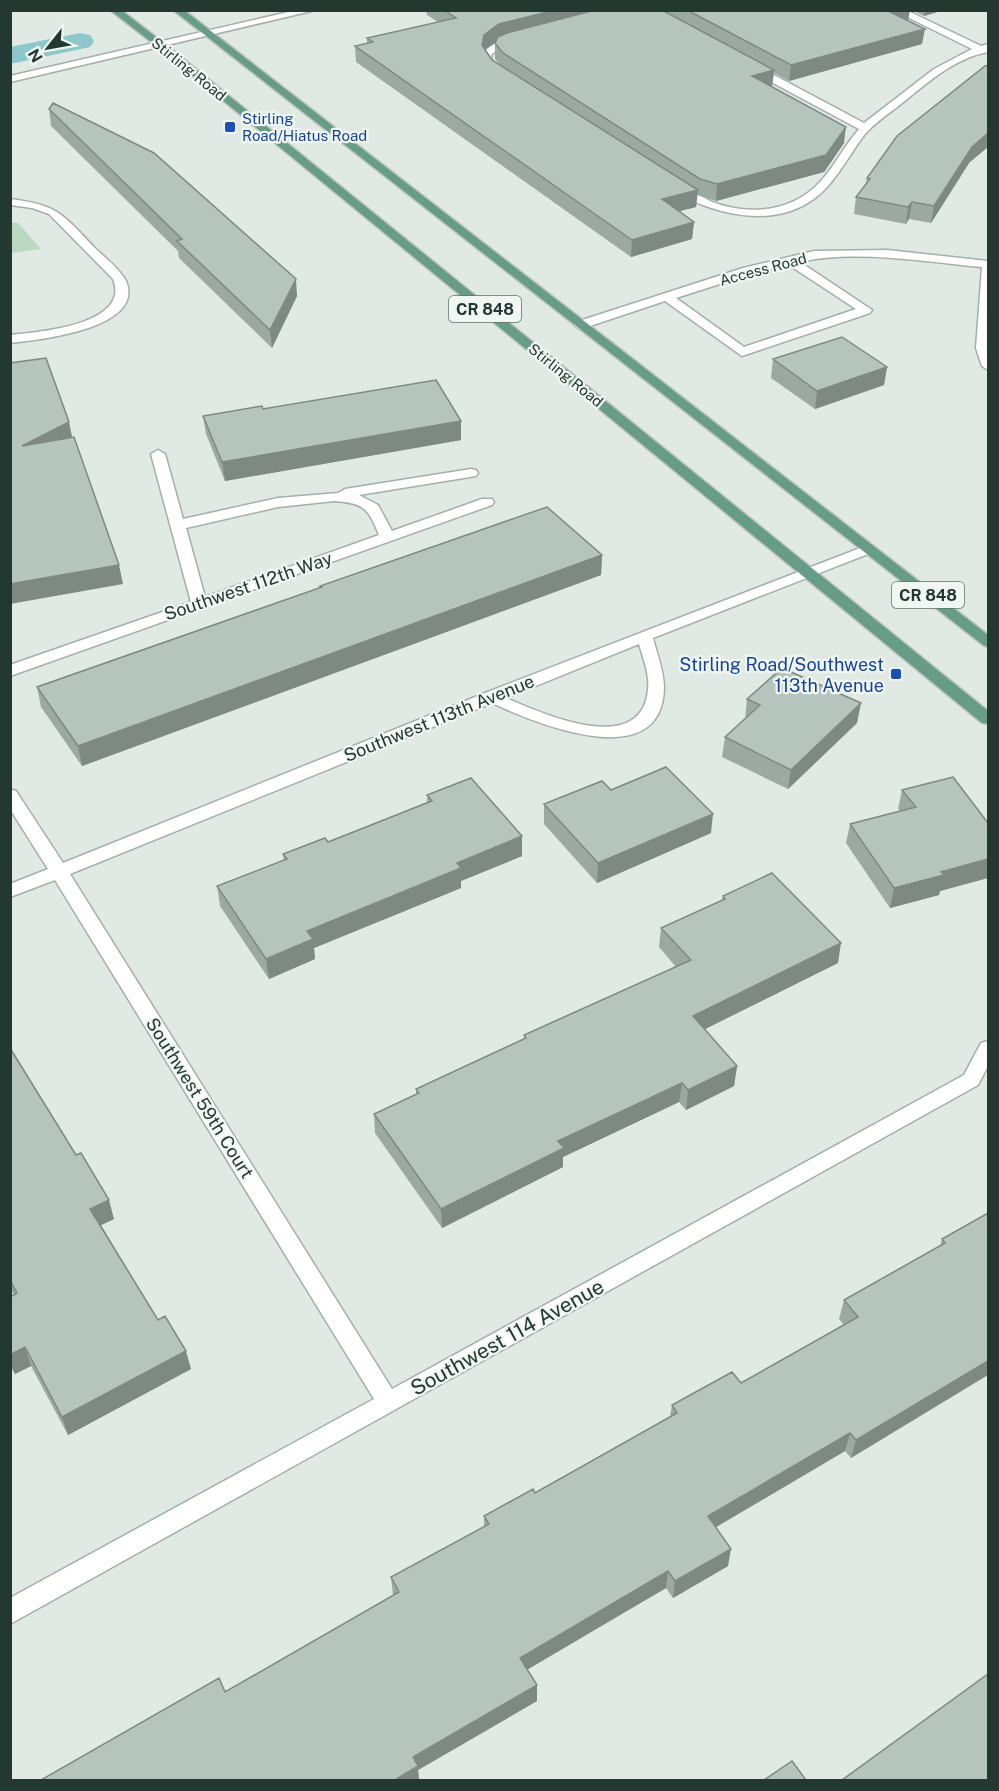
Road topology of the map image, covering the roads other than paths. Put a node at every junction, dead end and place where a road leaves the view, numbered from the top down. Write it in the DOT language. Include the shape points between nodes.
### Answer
graph roads {
  1 [pos="114,10"];
  2 [pos="177,10"];
  3 [pos="312,10"];
  4 [pos="897,10"];
  5 [pos="209,34"];
  6 [pos="525,38"];
  7 [pos="162,46"];
  8 [pos="986,50"];
  9 [pos="738,61"];
  10 [pos="507,78"];
  11 [pos="10,79"];
  12 [pos="865,128"];
  13 [pos="664,180"];
  14 [pos="15,202"];
  15 [pos="791,261"];
  16 [pos="988,265"];
  17 [pos="667,297"];
  18 [pos="580,326"];
  19 [pos="10,339"];
  20 [pos="988,366"];
  21 [pos="158,454"];
  22 [pos="471,473"];
  23 [pos="334,495"];
  24 [pos="487,502"];
  25 [pos="178,525"];
  26 [pos="387,537"];
  27 [pos="868,549"];
  28 [pos="807,572"];
  29 [pos="199,602"];
  30 [pos="645,636"];
  31 [pos="988,642"];
  32 [pos="10,671"];
  33 [pos="491,697"];
  34 [pos="988,719"];
  35 [pos="10,795"];
  36 [pos="59,871"];
  37 [pos="10,891"];
  38 [pos="988,1048"];
  39 [pos="388,1402"];
  40 [pos="10,1612"];
  1 -- 7 [label="main road, Stirling Road / CR 848"];
  2 -- 5 [label="main road, CR 848"];
  3 -- 5 [label="street"];
  4 -- 8 [label="street"];
  5 -- 7 [label="street"];
  5 -- 18 [label="main road, CR 848"];
  6 -- 10 [label="street" via="495,47 486,54 490,66"];
  7 -- 11 [label="street"];
  7 -- 28 [label="main road, Stirling Road / CR 848"];
  8 -- 12 [label="street" via="956,59 927,76"];
  9 -- 12 [label="street"];
  12 -- 13 [label="street" via="819,189 806,199 770,212 726,212 694,200"];
  14 -- 19 [label="street" via="53,212 118,278 123,292 121,301 106,315 70,330"];
  15 -- 16 [label="street, Access Road" via="814,255 887,254"];
  15 -- 17 [label="street, Access Road"];
  15 -- 17 [label="street" via="866,310 742,352"];
  16 -- 20 [label="street" via="982,348"];
  17 -- 18 [label="street, Access Road"];
  18 -- 27 [label="main road, CR 848"];
  21 -- 25 [label="street"];
  22 -- 23 [label="street"];
  23 -- 25 [label="street"];
  23 -- 26 [label="street" via="354,497 371,505"];
  24 -- 26 [label="street, Southwest 112th Way"];
  25 -- 29 [label="street"];
  26 -- 29 [label="street, Southwest 112th Way"];
  27 -- 28 [label="street, Southwest 113th Avenue"];
  27 -- 31 [label="main road, CR 848"];
  28 -- 30 [label="street, Southwest 113th Avenue"];
  28 -- 34 [label="main road, Stirling Road / CR 848"];
  29 -- 32 [label="street, Southwest 112th Way"];
  30 -- 33 [label="street, Southwest 113th Avenue"];
  30 -- 33 [label="street" via="656,691 650,713 639,725 616,732 582,730 552,724"];
  33 -- 36 [label="street, Southwest 113th Avenue"];
  35 -- 36 [label="street, Southwest 59th Court"];
  36 -- 37 [label="street, Southwest 113th Avenue"];
  36 -- 39 [label="street, Southwest 59th Court"];
  38 -- 39 [label="street, Southwest 114 Avenue" via="971,1080"];
  39 -- 40 [label="street, Southwest 114 Avenue"];
}
